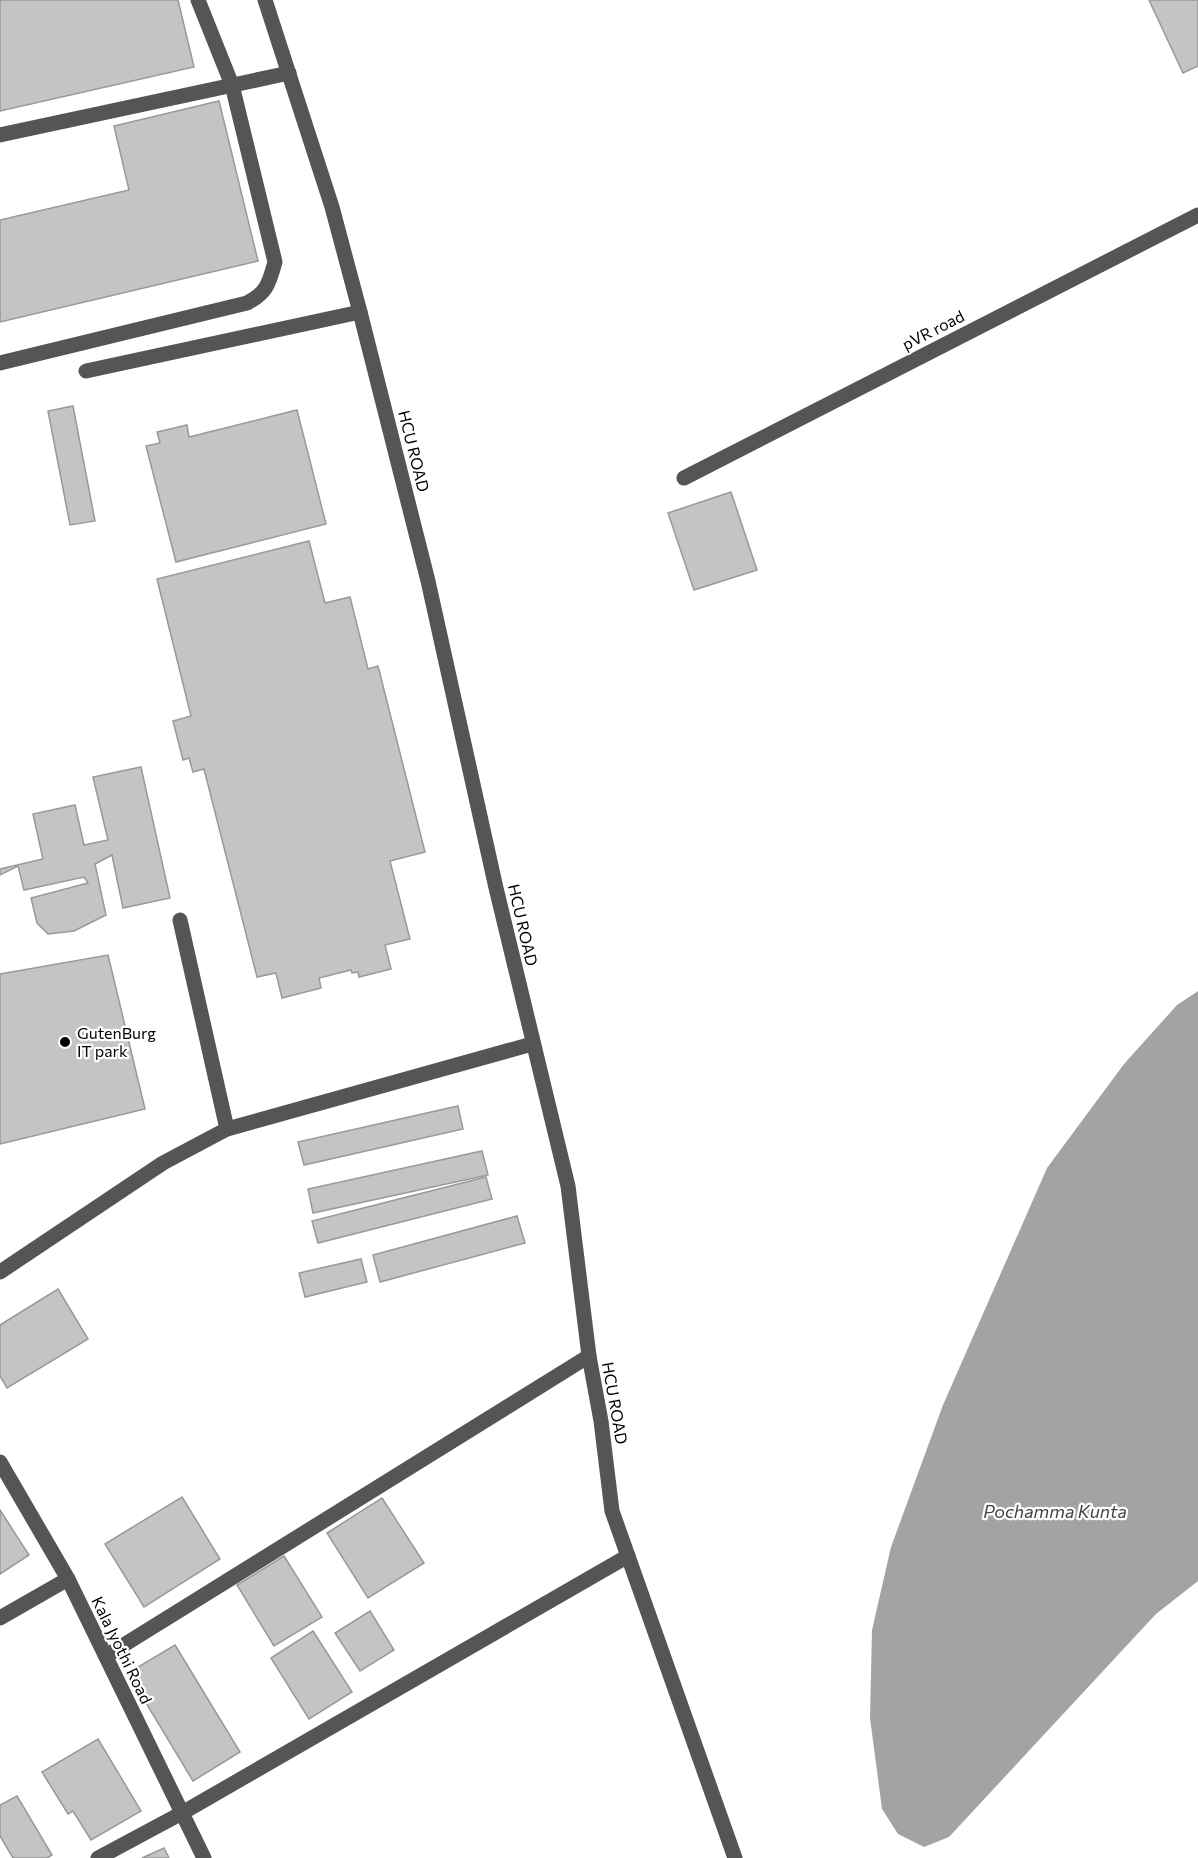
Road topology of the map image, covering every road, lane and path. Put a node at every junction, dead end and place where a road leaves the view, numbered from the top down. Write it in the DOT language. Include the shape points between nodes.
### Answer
graph roads {
  1 [pos="198,0"];
  2 [pos="265,0"];
  3 [pos="289,73"];
  4 [pos="232,85"];
  5 [pos="0,135"];
  6 [pos="1198,215"];
  7 [pos="360,312"];
  8 [pos="0,363"];
  9 [pos="86,371"];
  10 [pos="684,478"];
  11 [pos="180,920"];
  12 [pos="532,1044"];
  13 [pos="227,1129"];
  14 [pos="0,1272"];
  15 [pos="589,1356"];
  16 [pos="0,1461"];
  17 [pos="628,1556"];
  18 [pos="68,1579"];
  19 [pos="0,1618"];
  20 [pos="105,1656"];
  21 [pos="182,1813"];
  22 [pos="98,1858"];
  23 [pos="204,1858"];
  24 [pos="735,1858"];
  1 -- 4 [label="street"];
  2 -- 3 [label="street, HCU ROAD"];
  3 -- 4 [label="street"];
  3 -- 7 [label="street, HCU ROAD" via="332,207"];
  4 -- 5 [label="street"];
  4 -- 8 [label="street" via="275,262 261,296 247,303"];
  6 -- 10 [label="street, pVR road"];
  7 -- 9 [label="street"];
  7 -- 12 [label="street, HCU ROAD" via="428,581"];
  11 -- 13 [label="street"];
  12 -- 13 [label="street"];
  12 -- 15 [label="street, HCU ROAD" via="567,1186"];
  13 -- 14 [label="street" via="163,1163"];
  15 -- 17 [label="street, HCU ROAD" via="612,1511"];
  15 -- 20 [label="street"];
  16 -- 18 [label="street, Kala Jyothi Road"];
  17 -- 21 [label="street"];
  17 -- 24 [label="street, HCU ROAD"];
  18 -- 19 [label="street"];
  18 -- 20 [label="street, Kala Jyothi Road"];
  20 -- 21 [label="street, Kala Jyothi Road"];
  21 -- 22 [label="street"];
  21 -- 23 [label="street, Kala Jyothi Road"];
}
